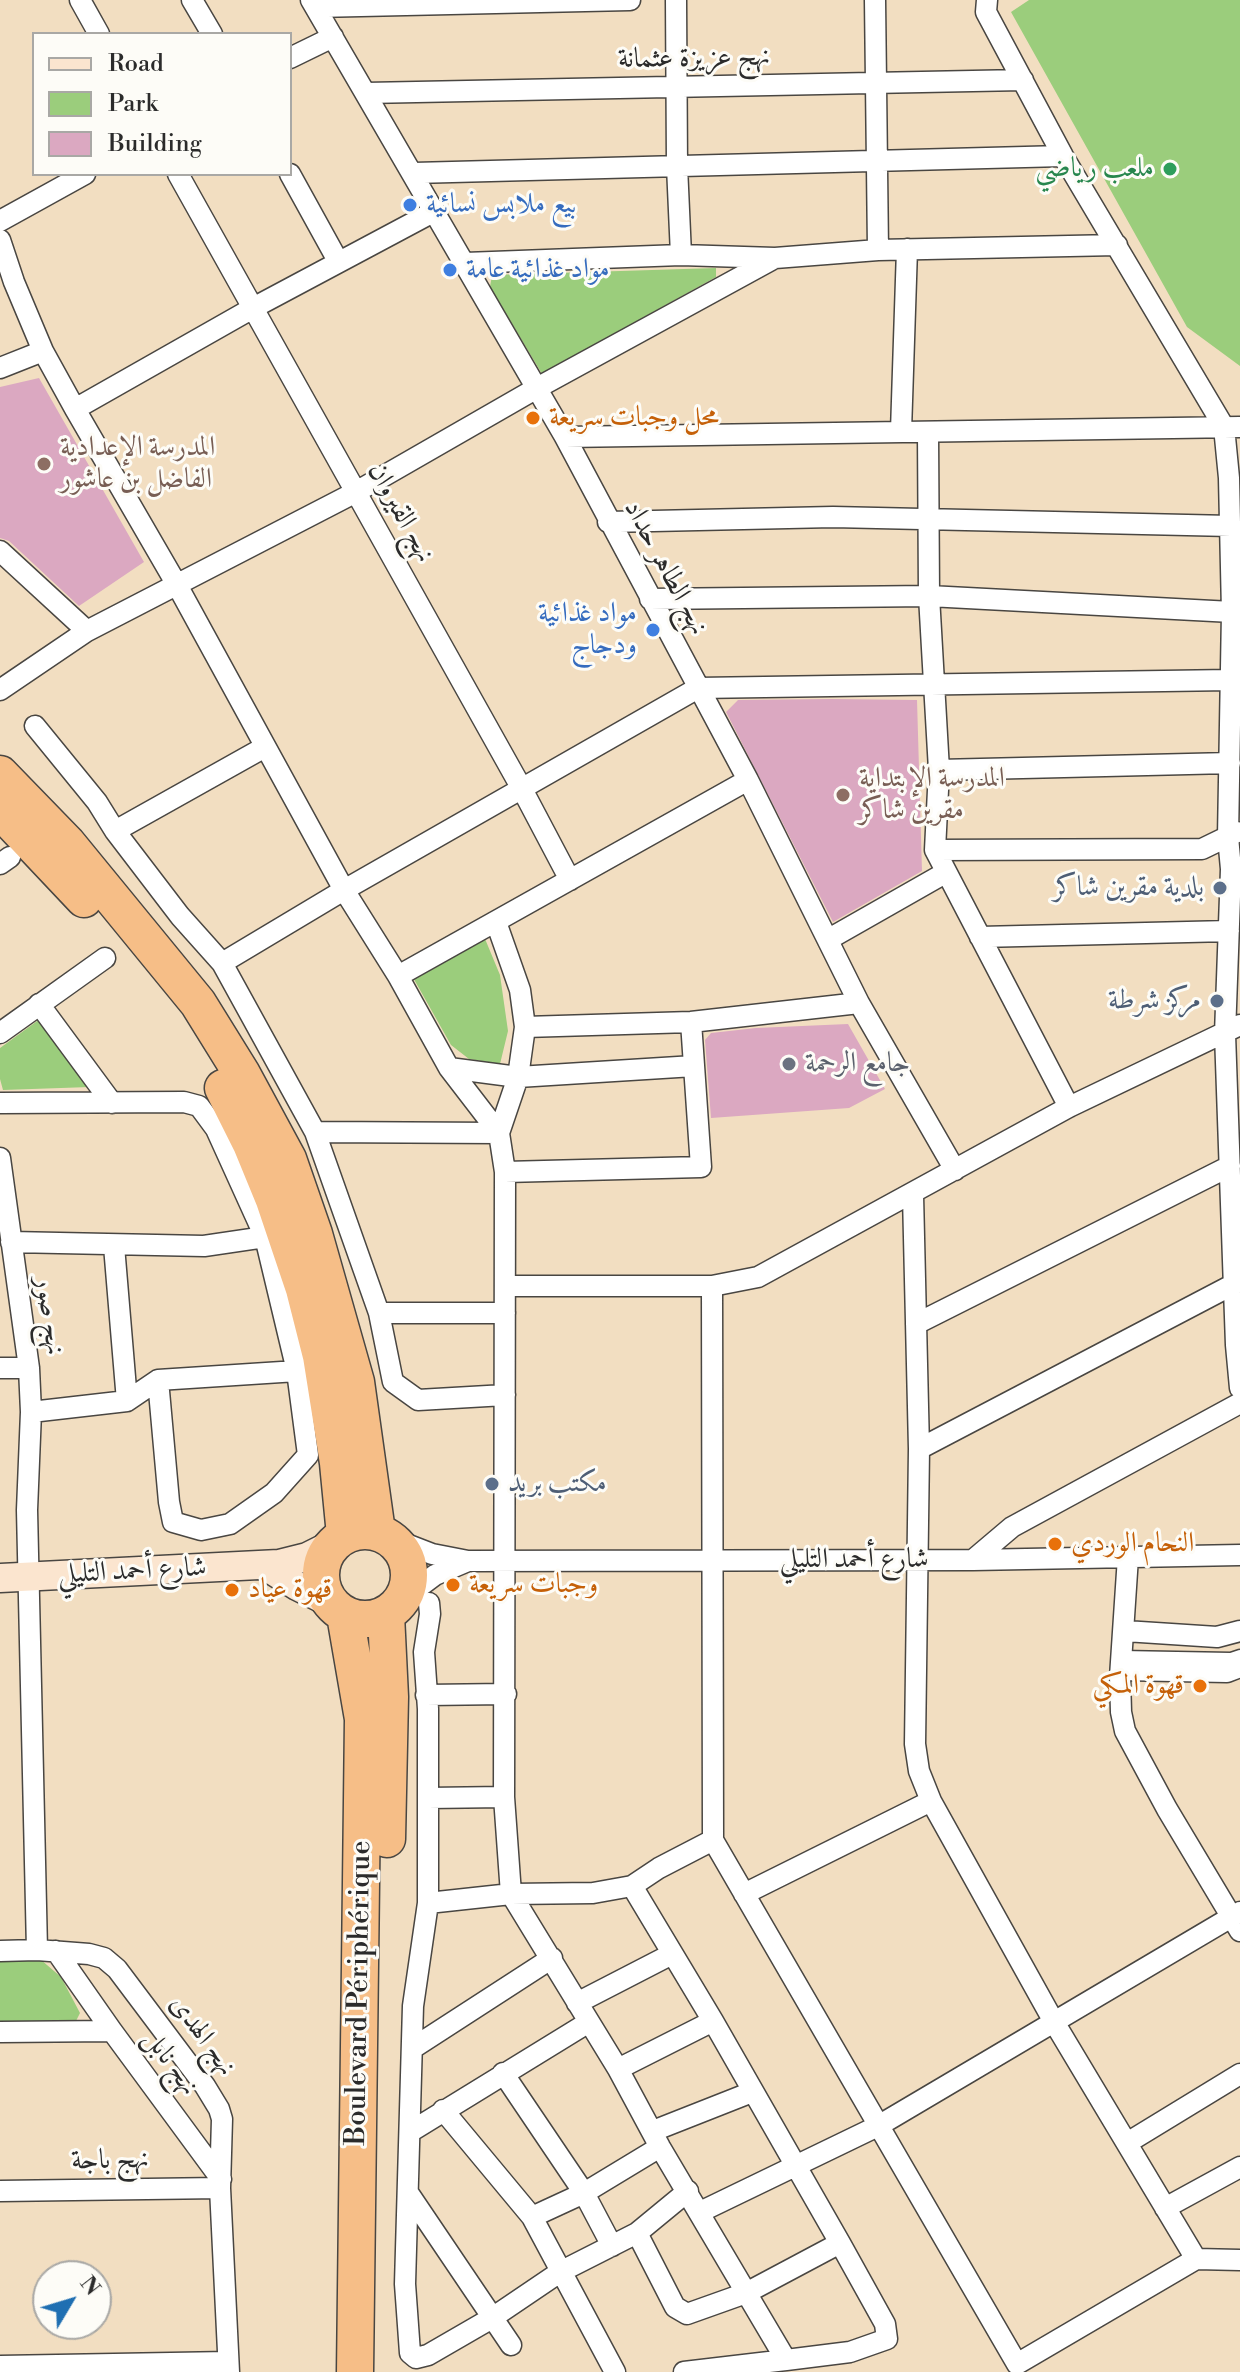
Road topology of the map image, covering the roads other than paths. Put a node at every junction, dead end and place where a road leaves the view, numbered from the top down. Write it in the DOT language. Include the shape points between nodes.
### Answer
graph roads {
  1 [pos="80,0"];
  2 [pos="192,0"];
  3 [pos="630,0"];
  4 [pos="676,0"];
  5 [pos="875,0"];
  6 [pos="987,0"];
  7 [pos="546,1"];
  8 [pos="438,3"];
  9 [pos="314,4"];
  10 [pos="98,32"];
  11 [pos="211,32"];
  12 [pos="333,37"];
  13 [pos="292,57"];
  14 [pos="1023,80"];
  15 [pos="875,83"];
  16 [pos="677,87"];
  17 [pos="366,93"];
  18 [pos="1063,156"];
  19 [pos="876,159"];
  20 [pos="677,166"];
  21 [pos="414,173"];
  22 [pos="81,176"];
  23 [pos="179,176"];
  24 [pos="291,176"];
  25 [pos="435,211"];
  26 [pos="0,221"];
  27 [pos="0,240"];
  28 [pos="1117,245"];
  29 [pos="907,249"];
  30 [pos="878,250"];
  31 [pos="681,255"];
  32 [pos="775,258"];
  33 [pos="338,261"];
  34 [pos="465,263"];
  35 [pos="7,284"];
  36 [pos="253,308"];
  37 [pos="43,351"];
  38 [pos="0,368"];
  39 [pos="537,388"];
  40 [pos="75,409"];
  41 [pos="1232,427"];
  42 [pos="901,431"];
  43 [pos="928,433"];
  44 [pos="565,437"];
  45 [pos="1234,482"];
  46 [pos="356,492"];
  47 [pos="929,521"];
  48 [pos="608,522"];
  49 [pos="1231,526"];
  50 [pos="0,551"];
  51 [pos="177,585"];
  52 [pos="929,596"];
  53 [pos="650,599"];
  54 [pos="1232,612"];
  55 [pos="87,631"];
  56 [pos="936,686"];
  57 [pos="698,688"];
  58 [pos="0,690"];
  59 [pos="1233,692"];
  60 [pos="35,726"];
  61 [pos="265,747"];
  62 [pos="1230,763"];
  63 [pos="939,770"];
  64 [pos="0,774"];
  65 [pos="748,780"];
  66 [pos="522,789"];
  67 [pos="0,810"];
  68 [pos="115,831"];
  69 [pos="1234,833"];
  70 [pos="935,850"];
  71 [pos="945,873"];
  72 [pos="570,880"];
  73 [pos="344,890"];
  74 [pos="496,922"];
  75 [pos="1229,931"];
  76 [pos="980,937"];
  77 [pos="829,939"];
  78 [pos="105,958"];
  79 [pos="222,963"];
  80 [pos="398,976"];
  81 [pos="859,1003"];
  82 [pos="39,1004"];
  83 [pos="691,1022"];
  84 [pos="525,1027"];
  85 [pos="1232,1030"];
  86 [pos="0,1033"];
  87 [pos="694,1066"];
  88 [pos="449,1068"];
  89 [pos="518,1077"];
  90 [pos="0,1103"];
  91 [pos="112,1103"];
  92 [pos="1069,1107"];
  93 [pos="315,1132"];
  94 [pos="499,1133"];
  95 [pos="0,1158"];
  96 [pos="1230,1166"];
  97 [pos="955,1170"];
  98 [pos="505,1172"];
  99 [pos="913,1195"];
  100 [pos="1237,1213"];
  101 [pos="4,1215"];
  102 [pos="265,1237"];
  103 [pos="11,1242"];
  104 [pos="114,1246"];
  105 [pos="1234,1284"];
  106 [pos="505,1286"];
  107 [pos="712,1286"];
  108 [pos="379,1313"];
  109 [pos="505,1313"];
  110 [pos="916,1324"];
  111 [pos="1238,1344"];
  112 [pos="0,1368"];
  113 [pos="29,1368"];
  114 [pos="297,1371"];
  115 [pos="158,1380"];
  116 [pos="1240,1388"];
  117 [pos="505,1395"];
  118 [pos="127,1401"];
  119 [pos="1240,1403"];
  120 [pos="31,1412"];
  121 [pos="919,1449"];
  122 [pos="360,1537"];
  123 [pos="1240,1555"];
  124 [pos="1128,1557"];
  125 [pos="917,1559"];
  126 [pos="712,1560"];
  127 [pos="973,1560"];
  128 [pos="468,1561"];
  129 [pos="505,1562"];
  130 [pos="264,1565"];
  131 [pos="0,1578"];
  132 [pos="29,1578"];
  133 [pos="406,1606"];
  134 [pos="338,1609"];
  135 [pos="1125,1631"];
  136 [pos="1240,1631"];
  137 [pos="1240,1655"];
  138 [pos="1122,1663"];
  139 [pos="1240,1667"];
  140 [pos="506,1694"];
  141 [pos="426,1695"];
  142 [pos="504,1797"];
  143 [pos="428,1798"];
  144 [pos="931,1801"];
  145 [pos="713,1840"];
  146 [pos="632,1886"];
  147 [pos="511,1894"];
  148 [pos="744,1894"];
  149 [pos="428,1903"];
  150 [pos="1237,1920"];
  151 [pos="47,1950"];
  152 [pos="0,1951"];
  153 [pos="672,1954"];
  154 [pos="552,1958"];
  155 [pos="577,2003"];
  156 [pos="713,2021"];
  157 [pos="589,2022"];
  158 [pos="1054,2022"];
  159 [pos="112,2031"];
  160 [pos="0,2032"];
  161 [pos="413,2048"];
  162 [pos="618,2069"];
  163 [pos="503,2073"];
  164 [pos="1240,2074"];
  165 [pos="752,2092"];
  166 [pos="443,2110"];
  167 [pos="878,2126"];
  168 [pos="410,2132"];
  169 [pos="657,2139"];
  170 [pos="1127,2143"];
  171 [pos="795,2166"];
  172 [pos="1240,2167"];
  173 [pos="221,2184"];
  174 [pos="0,2191"];
  175 [pos="688,2191"];
  176 [pos="584,2193"];
  177 [pos="409,2194"];
  178 [pos="1165,2208"];
  179 [pos="700,2212"];
  180 [pos="532,2217"];
  181 [pos="637,2233"];
  182 [pos="840,2243"];
  183 [pos="612,2246"];
  184 [pos="1196,2259"];
  185 [pos="1240,2260"];
  186 [pos="560,2272"];
  187 [pos="746,2293"];
  188 [pos="492,2318"];
  189 [pos="511,2345"];
  190 [pos="786,2360"];
  191 [pos="0,2366"];
  192 [pos="228,2367"];
  193 [pos="355,2372"];
  194 [pos="373,2372"];
  195 [pos="615,2372"];
  196 [pos="684,2372"];
  1 -- 10 [label="street"];
  2 -- 11 [label="street"];
  3 -- 7 [label="street"];
  4 -- 16 [label="street"];
  5 -- 15 [label="street"];
  6 -- 14 [label="street" via="986,12"];
  7 -- 8 [label="street"];
  8 -- 9 [label="street"];
  9 -- 12 [label="street, نهج الطاهر حداد"];
  12 -- 13 [label="street"];
  12 -- 17 [label="street, نهج الطاهر حداد"];
  14 -- 15 [label="street, نهج عزيزة عثمانة"];
  14 -- 18 [label="street"];
  15 -- 16 [label="street, نهج عزيزة عثمانة"];
  15 -- 19 [label="street"];
  16 -- 17 [label="street, نهج عزيزة عثمانة"];
  16 -- 20 [label="street"];
  17 -- 21 [label="street, نهج الطاهر حداد"];
  18 -- 19 [label="street"];
  18 -- 28 [label="street"];
  19 -- 20 [label="street"];
  19 -- 30 [label="street"];
  20 -- 21 [label="street"];
  20 -- 31 [label="street"];
  21 -- 25 [label="street, نهج الطاهر حداد"];
  22 -- 26 [label="street"];
  23 -- 36 [label="street, نهج القيروان"];
  24 -- 33 [label="street"];
  25 -- 33 [label="street"];
  25 -- 34 [label="street, نهج الطاهر حداد"];
  27 -- 35 [label="street"];
  28 -- 29 [label="street"];
  28 -- 41 [label="street"];
  29 -- 30 [label="street"];
  29 -- 42 [label="street"];
  30 -- 32 [label="street"];
  31 -- 32 [label="street"];
  31 -- 34 [label="street"];
  32 -- 39 [label="street"];
  33 -- 36 [label="street"];
  34 -- 39 [label="street, نهج الطاهر حداد"];
  35 -- 37 [label="street"];
  36 -- 40 [label="street"];
  36 -- 46 [label="street, نهج القيروان"];
  37 -- 38 [label="street"];
  37 -- 40 [label="street"];
  39 -- 44 [label="street, نهج الطاهر حداد"];
  39 -- 46 [label="street"];
  40 -- 51 [label="street"];
  41 -- 43 [label="street"];
  41 -- 45 [label="street"];
  42 -- 43 [label="street"];
  42 -- 44 [label="street"];
  43 -- 47 [label="street"];
  44 -- 48 [label="street, نهج الطاهر حداد"];
  45 -- 49 [label="street"];
  46 -- 51 [label="street"];
  46 -- 66 [label="street, نهج القيروان"];
  47 -- 48 [label="street" via="833,517"];
  47 -- 49 [label="street"];
  47 -- 52 [label="street"];
  48 -- 53 [label="street, نهج الطاهر حداد"];
  49 -- 54 [label="street"];
  50 -- 55 [label="street"];
  51 -- 55 [label="street"];
  51 -- 61 [label="street"];
  52 -- 53 [label="street"];
  52 -- 54 [label="street"];
  52 -- 56 [label="street"];
  53 -- 57 [label="street, نهج الطاهر حداد"];
  54 -- 59 [label="street"];
  55 -- 58 [label="street"];
  56 -- 57 [label="street"];
  56 -- 59 [label="street"];
  56 -- 63 [label="street"];
  57 -- 65 [label="street, نهج الطاهر حداد"];
  57 -- 66 [label="street"];
  59 -- 62 [label="street"];
  60 -- 68 [label="street"];
  61 -- 68 [label="street"];
  61 -- 73 [label="street"];
  62 -- 63 [label="street"];
  62 -- 69 [label="street"];
  63 -- 70 [label="street"];
  64 -- 122 [label="highway" via="67,843 198,1003 288,1159 356,1382"];
  65 -- 72 [label="street"];
  65 -- 77 [label="street, نهج الطاهر حداد"];
  66 -- 72 [label="street, نهج القيروان"];
  66 -- 73 [label="street"];
  67 -- 122 [label="highway" via="77,890 155,986 220,1082 251,1144 304,1289 338,1463"];
  68 -- 79 [label="street"];
  69 -- 70 [label="street" via="1202,849"];
  69 -- 75 [label="street"];
  70 -- 71 [label="street"];
  71 -- 76 [label="street"];
  71 -- 77 [label="street"];
  72 -- 74 [label="street"];
  73 -- 79 [label="street"];
  73 -- 80 [label="street"];
  74 -- 80 [label="street"];
  74 -- 84 [label="street" via="520,990"];
  75 -- 76 [label="street"];
  75 -- 85 [label="street"];
  76 -- 92 [label="street"];
  77 -- 81 [label="street, نهج الطاهر حداد"];
  78 -- 82 [label="street"];
  79 -- 93 [label="street"];
  80 -- 88 [label="street"];
  81 -- 83 [label="street"];
  81 -- 97 [label="street, نهج الطاهر حداد"];
  82 -- 86 [label="street"];
  82 -- 91 [label="street"];
  83 -- 84 [label="street"];
  83 -- 87 [label="street"];
  84 -- 89 [label="street"];
  85 -- 92 [label="street"];
  85 -- 96 [label="street"];
  87 -- 89 [label="street"];
  87 -- 98 [label="street" via="701,1167"];
  88 -- 89 [label="street"];
  88 -- 94 [label="street"];
  89 -- 94 [label="street"];
  90 -- 91 [label="street"];
  91 -- 102 [label="street" via="199,1106 216,1129"];
  92 -- 97 [label="street"];
  93 -- 94 [label="street"];
  93 -- 108 [label="street"];
  94 -- 98 [label="street"];
  95 -- 101 [label="street, نهج صور"];
  96 -- 100 [label="street"];
  96 -- 110 [label="street"];
  97 -- 99 [label="street"];
  98 -- 106 [label="street"];
  99 -- 107 [label="street" via="758,1277"];
  99 -- 110 [label="street"];
  100 -- 105 [label="street"];
  101 -- 103 [label="street, نهج صور"];
  102 -- 104 [label="street" via="204,1246"];
  102 -- 114 [label="street"];
  103 -- 104 [label="street"];
  103 -- 113 [label="street, نهج صور"];
  104 -- 118 [label="street"];
  105 -- 111 [label="street"];
  105 -- 121 [label="street"];
  106 -- 107 [label="street"];
  106 -- 109 [label="street"];
  107 -- 126 [label="street"];
  108 -- 109 [label="street"];
  108 -- 117 [label="street" via="393,1382 418,1400"];
  109 -- 117 [label="street"];
  110 -- 121 [label="street"];
  111 -- 116 [label="street"];
  112 -- 113 [label="street"];
  113 -- 120 [label="street, نهج صور"];
  114 -- 115 [label="street"];
  114 -- 115 [label="street" via="308,1455 257,1507 230,1524 201,1530 173,1522 170,1514"];
  115 -- 118 [label="street"];
  117 -- 129 [label="street"];
  118 -- 120 [label="street"];
  119 -- 127 [label="street" via="1012,1527"];
  120 -- 132 [label="street, نهج صور"];
  121 -- 125 [label="street"];
  122 -- 128 [label="street, شارع أحمد التليلي"];
  122 -- 130 [label="street, شارع أحمد التليلي" via="294,1561"];
  122 -- 133 [label="highway, Boulevard Périphérique" via="399,1546 410,1572"];
  122 -- 134 [label="highway, Boulevard Périphérique" via="323,1559 323,1590"];
  123 -- 124 [label="street, شارع أحمد التليلي"];
  124 -- 127 [label="street, شارع أحمد التليلي"];
  124 -- 135 [label="street"];
  125 -- 126 [label="street, شارع أحمد التليلي"];
  125 -- 127 [label="street, شارع أحمد التليلي"];
  125 -- 144 [label="street" via="915,1744"];
  126 -- 129 [label="street, شارع أحمد التليلي"];
  126 -- 145 [label="street"];
  128 -- 129 [label="street, شارع أحمد التليلي"];
  128 -- 133 [label="street" via="435,1575"];
  129 -- 140 [label="street"];
  130 -- 132 [label="street, شارع أحمد التليلي"];
  130 -- 134 [label="street"];
  131 -- 132 [label="street, شارع أحمد التليلي"];
  132 -- 151 [label="street, نهج صور"];
  133 -- 134 [label="highway" via="373,1619"];
  133 -- 141 [label="street" via="424,1652"];
  133 -- 194 [label="highway, Boulevard Périphérique" via="390,1697"];
  134 -- 193 [label="highway, Boulevard Périphérique" via="363,1719"];
  135 -- 136 [label="street" via="1217,1637"];
  135 -- 138 [label="street"];
  137 -- 138 [label="lane"];
  138 -- 139 [label="street" via="1227,1672"];
  138 -- 150 [label="street" via="1121,1712 1132,1748"];
  140 -- 141 [label="street"];
  140 -- 142 [label="street"];
  141 -- 143 [label="street"];
  142 -- 143 [label="street"];
  142 -- 147 [label="street"];
  143 -- 149 [label="street"];
  144 -- 148 [label="street"];
  144 -- 158 [label="street"];
  145 -- 146 [label="street"];
  145 -- 148 [label="street"];
  146 -- 147 [label="street" via="593,1893"];
  146 -- 153 [label="street"];
  147 -- 149 [label="street"];
  147 -- 154 [label="street"];
  148 -- 167 [label="street"];
  149 -- 161 [label="street" via="413,2006"];
  150 -- 158 [label="street"];
  151 -- 152 [label="street, نهج الهدى"];
  151 -- 159 [label="street"];
  151 -- 173 [label="street, نهج الهدى" via="104,1958 117,1969 205,2086 222,2119"];
  153 -- 155 [label="street"];
  153 -- 156 [label="street"];
  154 -- 155 [label="street"];
  154 -- 161 [label="street"];
  155 -- 157 [label="street"];
  156 -- 162 [label="street"];
  156 -- 165 [label="street"];
  157 -- 162 [label="street"];
  157 -- 163 [label="street"];
  158 -- 167 [label="street"];
  158 -- 170 [label="street"];
  159 -- 160 [label="street, نهج نابل"];
  159 -- 173 [label="street, نهج نابل"];
  161 -- 168 [label="street"];
  162 -- 169 [label="street"];
  163 -- 166 [label="street"];
  163 -- 176 [label="street"];
  164 -- 170 [label="street"];
  165 -- 169 [label="street"];
  165 -- 171 [label="street"];
  166 -- 168 [label="street"];
  166 -- 180 [label="street"];
  167 -- 171 [label="street"];
  167 -- 184 [label="street" via="1017,2364"];
  168 -- 177 [label="street"];
  169 -- 175 [label="street"];
  169 -- 176 [label="street"];
  170 -- 178 [label="street"];
  171 -- 179 [label="street"];
  171 -- 182 [label="street"];
  172 -- 178 [label="street"];
  173 -- 174 [label="street, نهج باجة"];
  173 -- 192 [label="street, نهج الهدى"];
  175 -- 179 [label="street"];
  175 -- 181 [label="street"];
  176 -- 180 [label="street"];
  176 -- 183 [label="street"];
  177 -- 188 [label="street"];
  177 -- 188 [label="street" via="405,2284 410,2353 416,2358 428,2355"];
  178 -- 184 [label="street"];
  179 -- 187 [label="street"];
  180 -- 186 [label="street"];
  181 -- 183 [label="street"];
  181 -- 187 [label="street" via="678,2310 687,2314"];
  182 -- 187 [label="street"];
  182 -- 190 [label="street" via="885,2324 887,2339 850,2352"];
  183 -- 186 [label="street"];
  184 -- 185 [label="street"];
  186 -- 188 [label="street"];
  186 -- 195 [label="street"];
  187 -- 190 [label="street"];
  188 -- 189 [label="street"];
  190 -- 196 [label="street"];
  191 -- 192 [label="street"];
}
